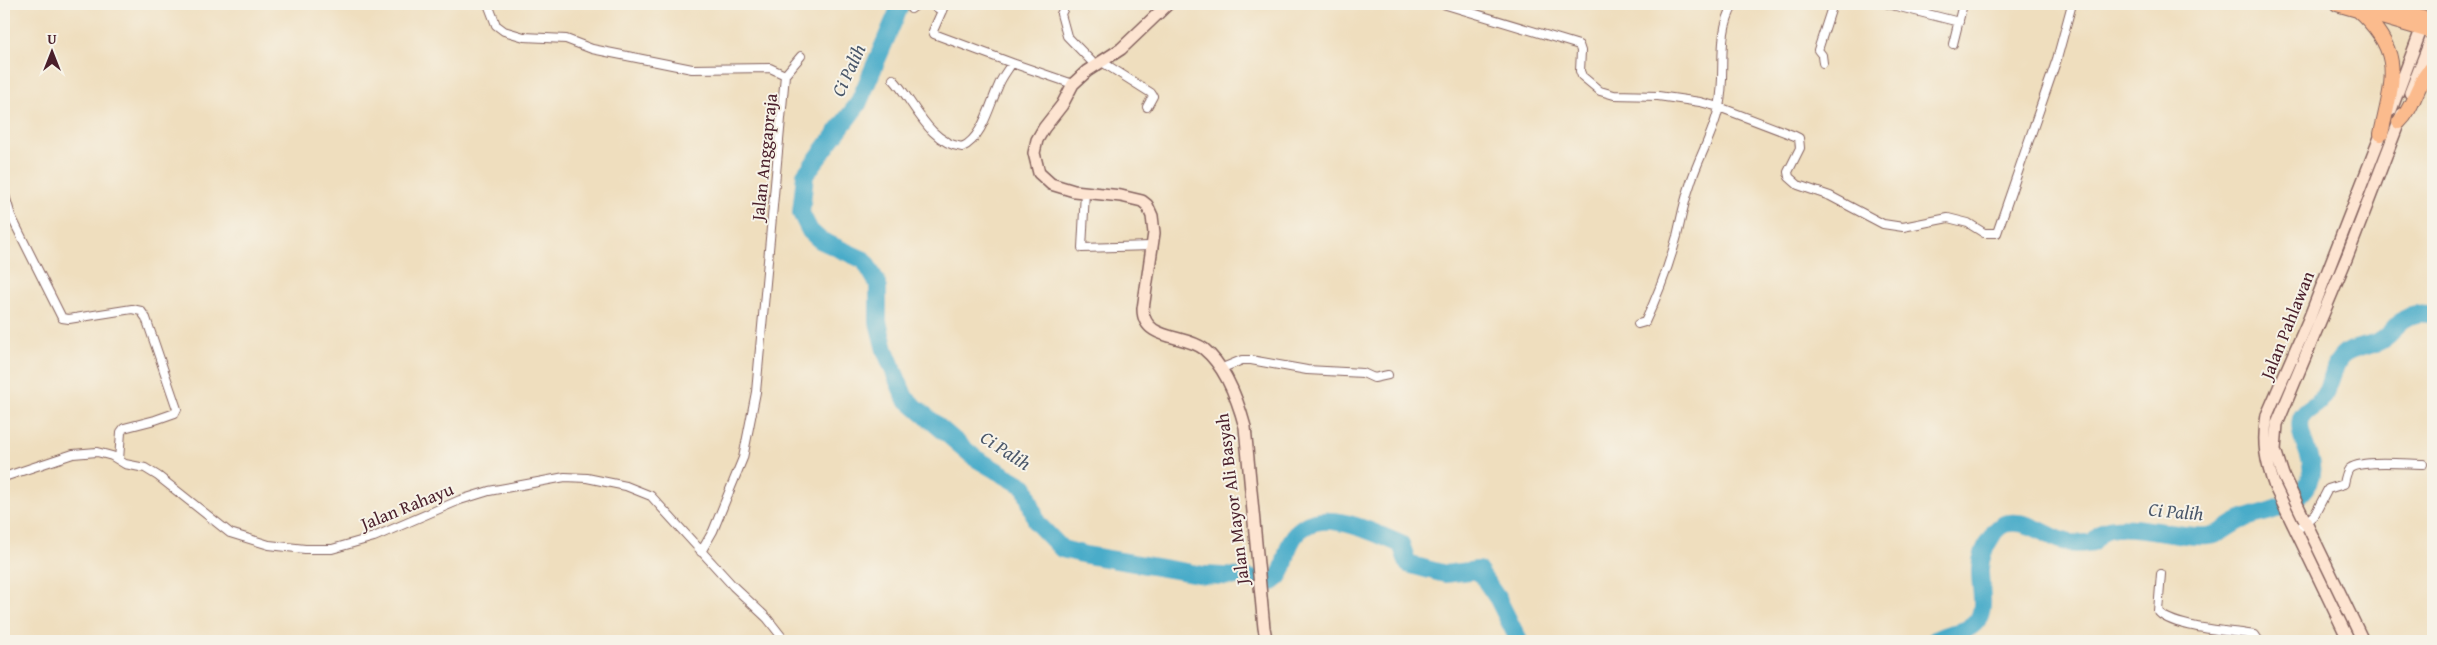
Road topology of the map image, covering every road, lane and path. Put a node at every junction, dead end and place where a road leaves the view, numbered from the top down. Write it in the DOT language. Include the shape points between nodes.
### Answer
graph roads {
  1 [pos="488,4"];
  2 [pos="918,4"];
  3 [pos="931,4"];
  4 [pos="1066,4"];
  5 [pos="1168,4"];
  6 [pos="1443,4"];
  7 [pos="1734,4"];
  8 [pos="1833,4"];
  9 [pos="1888,4"];
  10 [pos="1963,4"];
  11 [pos="2072,4"];
  12 [pos="2337,4"];
  13 [pos="2374,4"];
  14 [pos="943,7"];
  15 [pos="911,9"];
  16 [pos="2357,9"];
  17 [pos="1959,22"];
  18 [pos="2429,27"];
  19 [pos="1953,44"];
  20 [pos="801,56"];
  21 [pos="1012,63"];
  22 [pos="1823,63"];
  23 [pos="1099,64"];
  24 [pos="2433,67"];
  25 [pos="785,75"];
  26 [pos="893,80"];
  27 [pos="1073,84"];
  28 [pos="1147,107"];
  29 [pos="1719,107"];
  30 [pos="2399,122"];
  31 [pos="2382,134"];
  32 [pos="4,192"];
  33 [pos="1085,192"];
  34 [pos="1151,246"];
  35 [pos="2314,321"];
  36 [pos="1638,324"];
  37 [pos="1220,369"];
  38 [pos="1388,375"];
  39 [pos="2281,397"];
  40 [pos="119,460"];
  41 [pos="2423,464"];
  42 [pos="4,477"];
  43 [pos="2304,520"];
  44 [pos="2294,529"];
  45 [pos="701,552"];
  46 [pos="2161,574"];
  47 [pos="784,641"];
  48 [pos="1270,641"];
  49 [pos="2259,641"];
  50 [pos="2349,641"];
  51 [pos="2363,641"];
  1 -- 25 [label="street, Jalan Anggapraja" via="496,25 524,37 566,39 592,49 692,69 770,68"];
  2 -- 15 [label="street"];
  3 -- 14 [label="street"];
  4 -- 23 [label="street" via="1061,14 1067,36"];
  5 -- 23 [label="street, Jalan Mayor Ali Basyah" via="1121,49"];
  6 -- 29 [label="street" via="1579,45 1582,76 1600,91 1614,95 1680,98"];
  7 -- 29 [label="street" via="1725,22 1722,40"];
  8 -- 22 [label="street" via="1818,50"];
  9 -- 17 [label="street"];
  10 -- 17 [label="street"];
  11 -- 29 [label="street" via="2058,59 1997,233 1984,233 1959,219 1936,219 1903,227 1883,224 1830,196 1798,185 1789,177 1788,172 1800,148 1799,138"];
  12 -- 16 [label="highway"];
  13 -- 18 [label="highway"];
  14 -- 21 [label="street" via="933,31 936,36"];
  16 -- 18 [label="highway"];
  16 -- 31 [label="highway" via="2377,31 2393,67"];
  17 -- 19 [label="street"];
  18 -- 30 [label="street, Jalan Pahlawan"];
  18 -- 31 [label="street, Jalan Pahlawan"];
  20 -- 25 [label="street"];
  21 -- 26 [label="street" via="999,84 985,119 969,144 962,147 945,141 928,128 905,92"];
  21 -- 27 [label="street"];
  23 -- 27 [label="street, Jalan Mayor Ali Basyah"];
  23 -- 28 [label="street" via="1151,93 1153,96"];
  24 -- 30 [label="highway"];
  25 -- 45 [label="street, Jalan Anggapraja" via="756,392 743,458"];
  27 -- 33 [label="street, Jalan Mayor Ali Basyah" via="1037,140 1035,163 1041,176 1051,184"];
  29 -- 36 [label="street" via="1694,171 1677,237 1657,294 1645,322"];
  30 -- 35 [label="street, Jalan Pahlawan" via="2366,212"];
  31 -- 35 [label="street, Jalan Pahlawan"];
  32 -- 40 [label="street" via="11,216 62,318 132,309 141,311 146,318 177,409 168,416 124,428"];
  33 -- 34 [label="street, Jalan Mayor Ali Basyah" via="1121,196 1147,204 1154,232"];
  33 -- 34 [label="street" via="1082,248"];
  34 -- 37 [label="street, Jalan Mayor Ali Basyah" via="1142,309 1145,321 1158,333 1186,339 1200,346"];
  35 -- 39 [label="street, Jalan Pahlawan"];
  37 -- 38 [label="street" via="1242,360 1251,360 1307,370 1363,373 1374,378"];
  37 -- 48 [label="street, Jalan Mayor Ali Basyah" via="1238,400 1245,426 1257,572 1264,628"];
  39 -- 43 [label="street, Jalan Pahlawan" via="2274,438 2277,460"];
  39 -- 44 [label="street, Jalan Pahlawan" via="2267,415 2263,446 2275,488"];
  40 -- 42 [label="street, Jalan Rahayu" via="97,452 73,454"];
  40 -- 45 [label="street, Jalan Rahayu" via="158,476 230,532 269,545 332,549 374,537 489,491 566,477 587,478 641,490 651,496"];
  41 -- 43 [label="street" via="2354,466 2344,484 2328,489 2315,514"];
  43 -- 44 [label="street"];
  43 -- 51 [label="street, Jalan Pahlawan"];
  44 -- 50 [label="street, Jalan Pahlawan"];
  45 -- 47 [label="street, Jalan Rahayu" via="767,618"];
  46 -- 49 [label="street" via="2158,611 2161,616 2187,624 2255,635"];
}
